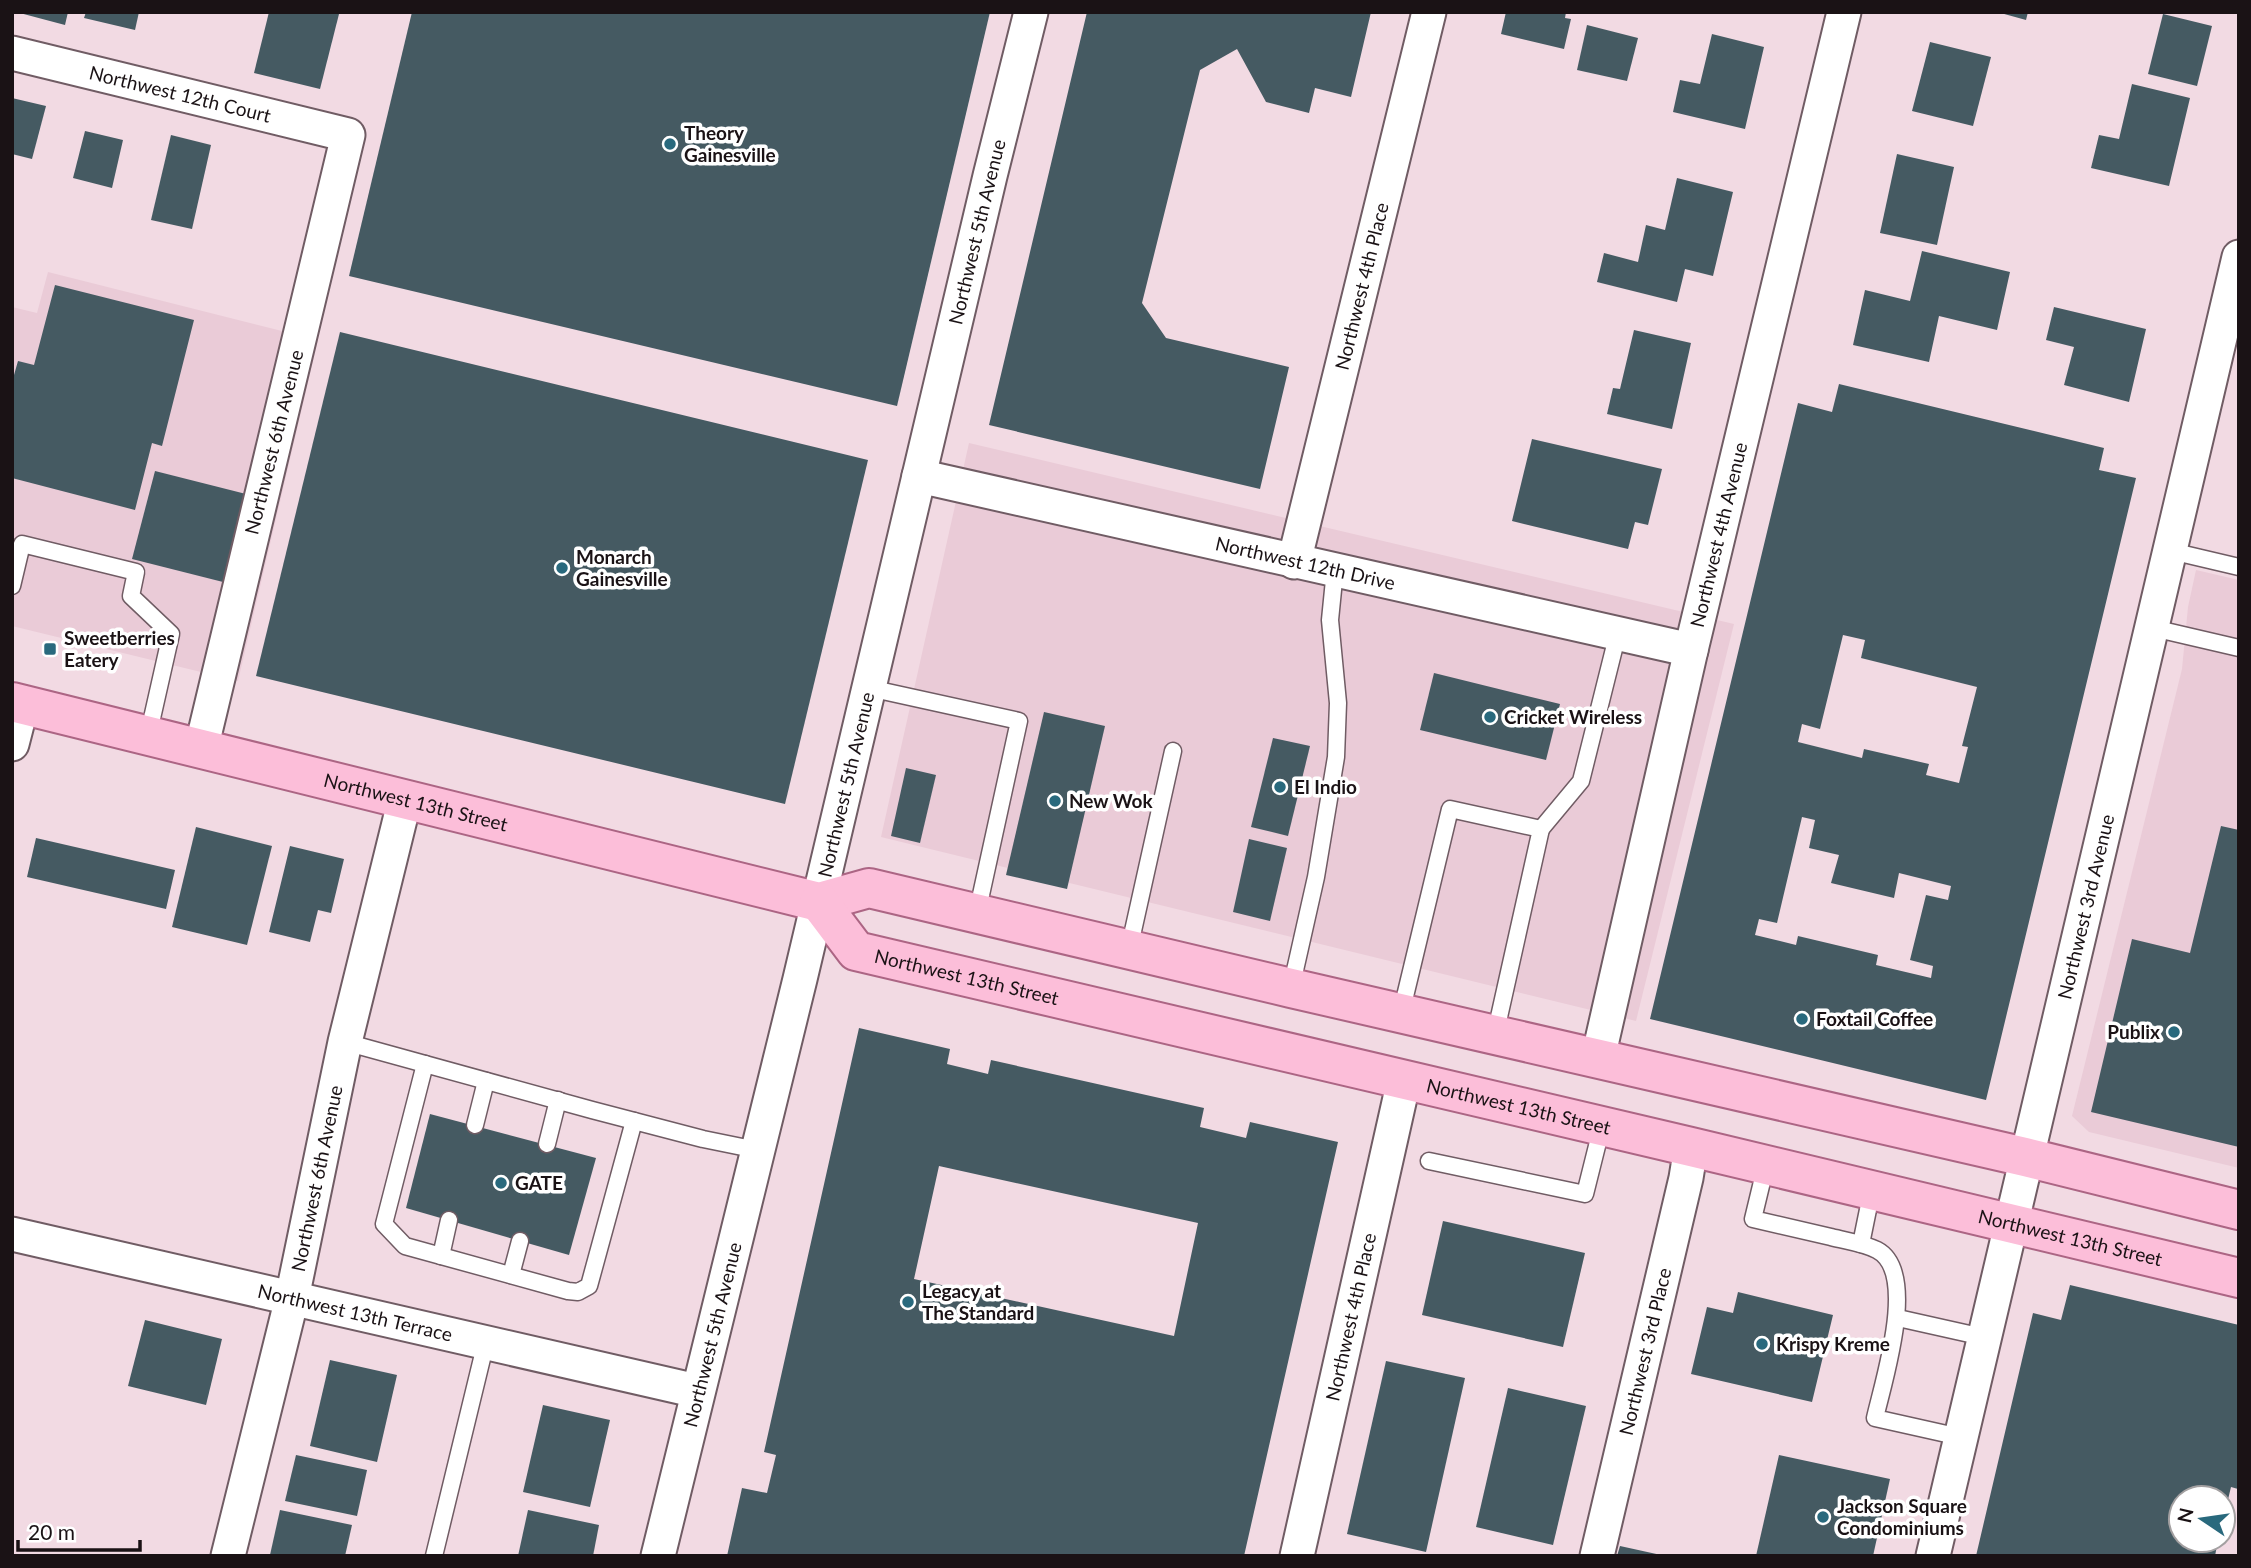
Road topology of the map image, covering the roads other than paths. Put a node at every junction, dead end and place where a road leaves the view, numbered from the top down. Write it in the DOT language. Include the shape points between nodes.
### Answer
graph roads {
  1 [pos="1031,12"];
  2 [pos="1429,12"];
  3 [pos="1844,12"];
  4 [pos="12,52"];
  5 [pos="348,135"];
  6 [pos="2239,257"];
  7 [pos="919,476"];
  8 [pos="2171,551"];
  9 [pos="1294,562"];
  10 [pos="2239,567"];
  11 [pos="1335,570"];
  12 [pos="12,586"];
  13 [pos="2153,628"];
  14 [pos="1618,633"];
  15 [pos="2239,648"];
  16 [pos="1691,650"];
  17 [pos="869,688"];
  18 [pos="17,704"];
  19 [pos="148,736"];
  20 [pos="12,744"];
  21 [pos="201,749"];
  22 [pos="1173,751"];
  23 [pos="405,799"];
  24 [pos="1541,830"];
  25 [pos="819,902"];
  26 [pos="977,913"];
  27 [pos="1129,949"];
  28 [pos="1291,988"];
  29 [pos="1401,1013"];
  30 [pos="1495,1035"];
  31 [pos="345,1042"];
  32 [pos="1598,1058"];
  33 [pos="425,1064"];
  34 [pos="1404,1080"];
  35 [pos="486,1081"];
  36 [pos="558,1100"];
  37 [pos="634,1121"];
  38 [pos="475,1125"];
  39 [pos="1602,1126"];
  40 [pos="547,1144"];
  41 [pos="1691,1147"];
  42 [pos="757,1150"];
  43 [pos="2025,1157"];
  44 [pos="1429,1161"];
  45 [pos="1766,1165"];
  46 [pos="1872,1190"];
  47 [pos="2239,1210"];
  48 [pos="449,1220"];
  49 [pos="2010,1223"];
  50 [pos="12,1234"];
  51 [pos="520,1241"];
  52 [pos="1861,1244"];
  53 [pos="441,1256"];
  54 [pos="511,1275"];
  55 [pos="2239,1278"];
  56 [pos="292,1298"];
  57 [pos="1898,1318"];
  58 [pos="1983,1337"];
  59 [pos="486,1342"];
  60 [pos="697,1391"];
  61 [pos="1960,1437"];
  62 [pos="228,1556"];
  63 [pos="434,1556"];
  64 [pos="658,1556"];
  65 [pos="1297,1556"];
  66 [pos="1597,1556"];
  67 [pos="1933,1556"];
  1 -- 7 [label="street, Northwest 5th Avenue"];
  2 -- 9 [label="street, Northwest 4th Place"];
  3 -- 16 [label="street, Northwest 4th Avenue"];
  4 -- 5 [label="street, Northwest 12th Court"];
  5 -- 21 [label="street, Northwest 6th Avenue"];
  6 -- 8 [label="street, Northwest 3rd Avenue"];
  7 -- 9 [label="street, Northwest 12th Drive"];
  7 -- 17 [label="street, Northwest 5th Avenue"];
  8 -- 10 [label="lane"];
  8 -- 13 [label="street, Northwest 3rd Avenue"];
  9 -- 11 [label="street, Northwest 12th Drive"];
  11 -- 14 [label="street, Northwest 12th Drive"];
  11 -- 28 [label="lane" via="1329,620 1338,703 1336,757"];
  12 -- 19 [label="lane" via="22,544 136,572 131,596 171,634"];
  13 -- 15 [label="lane"];
  13 -- 43 [label="street, Northwest 3rd Avenue"];
  14 -- 16 [label="street, Northwest 12th Drive"];
  14 -- 24 [label="lane" via="1581,781"];
  16 -- 32 [label="street, Northwest 4th Avenue"];
  17 -- 25 [label="street, Northwest 5th Avenue"];
  17 -- 26 [label="lane" via="1019,721"];
  18 -- 19 [label="main road, Northwest 13th Street"];
  18 -- 20 [label="street"];
  19 -- 21 [label="main road, Northwest 13th Street"];
  21 -- 23 [label="main road, Northwest 13th Street"];
  22 -- 27 [label="lane"];
  23 -- 25 [label="main road, Northwest 13th Street"];
  23 -- 31 [label="street, Northwest 6th Avenue"];
  24 -- 29 [label="lane" via="1450,810"];
  24 -- 30 [label="lane"];
  25 -- 26 [label="main road, Northwest 13th Street" via="869,888"];
  25 -- 34 [label="main road, Northwest 13th Street" via="856,951"];
  25 -- 42 [label="street, Northwest 5th Avenue"];
  26 -- 27 [label="main road, Northwest 13th Street"];
  27 -- 28 [label="main road, Northwest 13th Street"];
  28 -- 29 [label="main road, Northwest 13th Street"];
  29 -- 30 [label="main road, Northwest 13th Street"];
  30 -- 32 [label="main road, Northwest 13th Street"];
  31 -- 33 [label="lane"];
  31 -- 56 [label="street, Northwest 6th Avenue"];
  32 -- 43 [label="main road, Northwest 13th Street"];
  33 -- 35 [label="lane"];
  33 -- 53 [label="lane" via="384,1224 405,1246"];
  34 -- 39 [label="main road, Northwest 13th Street"];
  34 -- 65 [label="street, Northwest 4th Place"];
  35 -- 36 [label="lane"];
  35 -- 38 [label="lane"];
  36 -- 37 [label="lane"];
  36 -- 40 [label="lane"];
  37 -- 42 [label="lane"];
  37 -- 54 [label="lane" via="589,1286 578,1292"];
  39 -- 41 [label="main road, Northwest 13th Street"];
  39 -- 44 [label="lane" via="1585,1194"];
  41 -- 45 [label="main road, Northwest 13th Street"];
  41 -- 66 [label="street, Northwest 3rd Place"];
  42 -- 60 [label="street, Northwest 5th Avenue"];
  43 -- 47 [label="main road, Northwest 13th Street"];
  43 -- 49 [label="street, Northwest 3rd Avenue"];
  45 -- 46 [label="main road, Northwest 13th Street"];
  45 -- 52 [label="lane" via="1752,1219"];
  46 -- 49 [label="main road, Northwest 13th Street"];
  46 -- 52 [label="lane"];
  48 -- 53 [label="lane"];
  49 -- 55 [label="main road, Northwest 13th Street"];
  49 -- 58 [label="street, Northwest 3rd Avenue"];
  50 -- 56 [label="street, Northwest 13th Terrace"];
  51 -- 54 [label="lane"];
  52 -- 57 [label="lane" via="1879,1251 1890,1262 1898,1286"];
  53 -- 54 [label="lane"];
  56 -- 59 [label="street, Northwest 13th Terrace"];
  56 -- 62 [label="street, Northwest 6th Avenue"];
  57 -- 58 [label="lane"];
  57 -- 61 [label="lane" via="1875,1418"];
  58 -- 61 [label="street, Northwest 3rd Avenue"];
  59 -- 60 [label="street, Northwest 13th Terrace"];
  59 -- 63 [label="lane"];
  60 -- 64 [label="street, Northwest 5th Avenue"];
  61 -- 67 [label="street, Northwest 3rd Avenue"];
}
